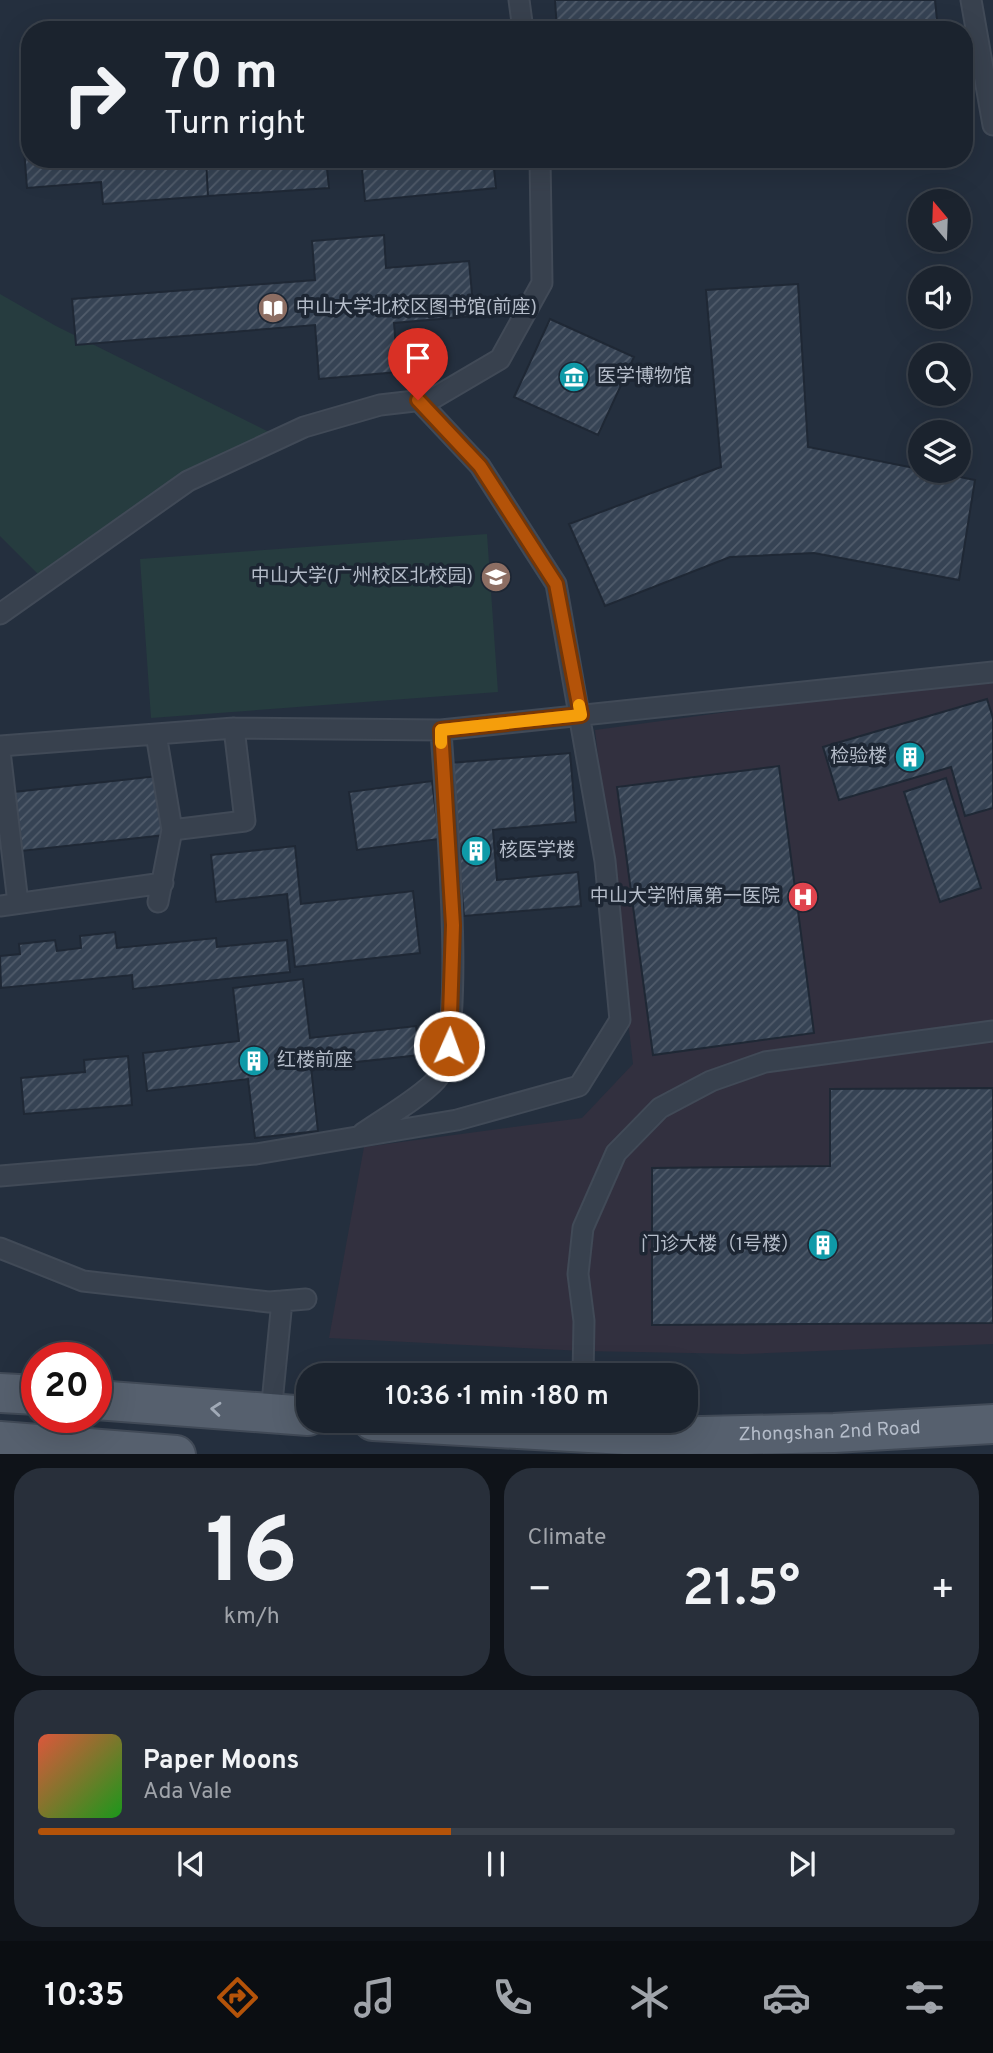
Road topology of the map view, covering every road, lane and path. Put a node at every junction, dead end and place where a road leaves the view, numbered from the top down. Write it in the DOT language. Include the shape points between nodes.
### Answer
graph roads {
  1 [pos="519,0"];
  2 [pos="971,0"];
  3 [pos="522,21"];
  4 [pos="993,125"];
  5 [pos="540,168"];
  6 [pos="418,400"];
  7 [pos="1,612"];
  8 [pos="993,672"];
  9 [pos="581,715"];
  10 [pos="234,727"];
  11 [pos="441,730"];
  12 [pos="156,734"];
  13 [pos="0,746"];
  14 [pos="0,751"];
  15 [pos="172,830"];
  16 [pos="9,904"];
  17 [pos="993,1031"];
  18 [pos="359,1135"];
  19 [pos="0,1176"];
  20 [pos="0,1248"];
  21 [pos="306,1299"];
  22 [pos="282,1301"];
  23 [pos="583,1363"];
  24 [pos="0,1393"];
  25 [pos="21,1394"];
  26 [pos="112,1401"];
  27 [pos="290,1415"];
  28 [pos="993,1424"];
  29 [pos="654,1433"];
  30 [pos="0,1441"];
  31 [pos="176,1454"];
  1 -- 3 [label="lane"];
  2 -- 4 [label="lane"];
  5 -- 6 [label="lane" via="542,283 500,359 432,398"];
  6 -- 7 [label="lane" via="380,405 304,427 188,481"];
  6 -- 9 [label="lane" via="480,466 556,584"];
  8 -- 9 [label="lane"];
  9 -- 11 [label="lane"];
  9 -- 18 [label="lane" via="605,861 621,1020 579,1086 457,1120"];
  10 -- 11 [label="lane"];
  10 -- 12 [label="lane"];
  10 -- 15 [label="lane" via="245,821"];
  11 -- 18 [label="lane" via="453,925 449,1046 438,1079"];
  12 -- 13 [label="lane"];
  12 -- 15 [label="lane"];
  14 -- 16 [label="lane"];
  15 -- 16 [label="lane" via="161,892"];
  17 -- 23 [label="lane" via="765,1062 711,1080 660,1108 616,1153 583,1228 578,1275"];
  18 -- 19 [label="lane" via="256,1154"];
  20 -- 22 [label="lane" via="83,1281"];
  21 -- 22 [label="lane"];
  22 -- 27 [label="lane"];
  24 -- 25 [label="main road"];
  27 -- 26 [label="main road, one-way"];
  28 -- 29 [label="main road, Zhongshan 2nd Road" via="725,1438"];
  30 -- 31 [label="main road"];
}
